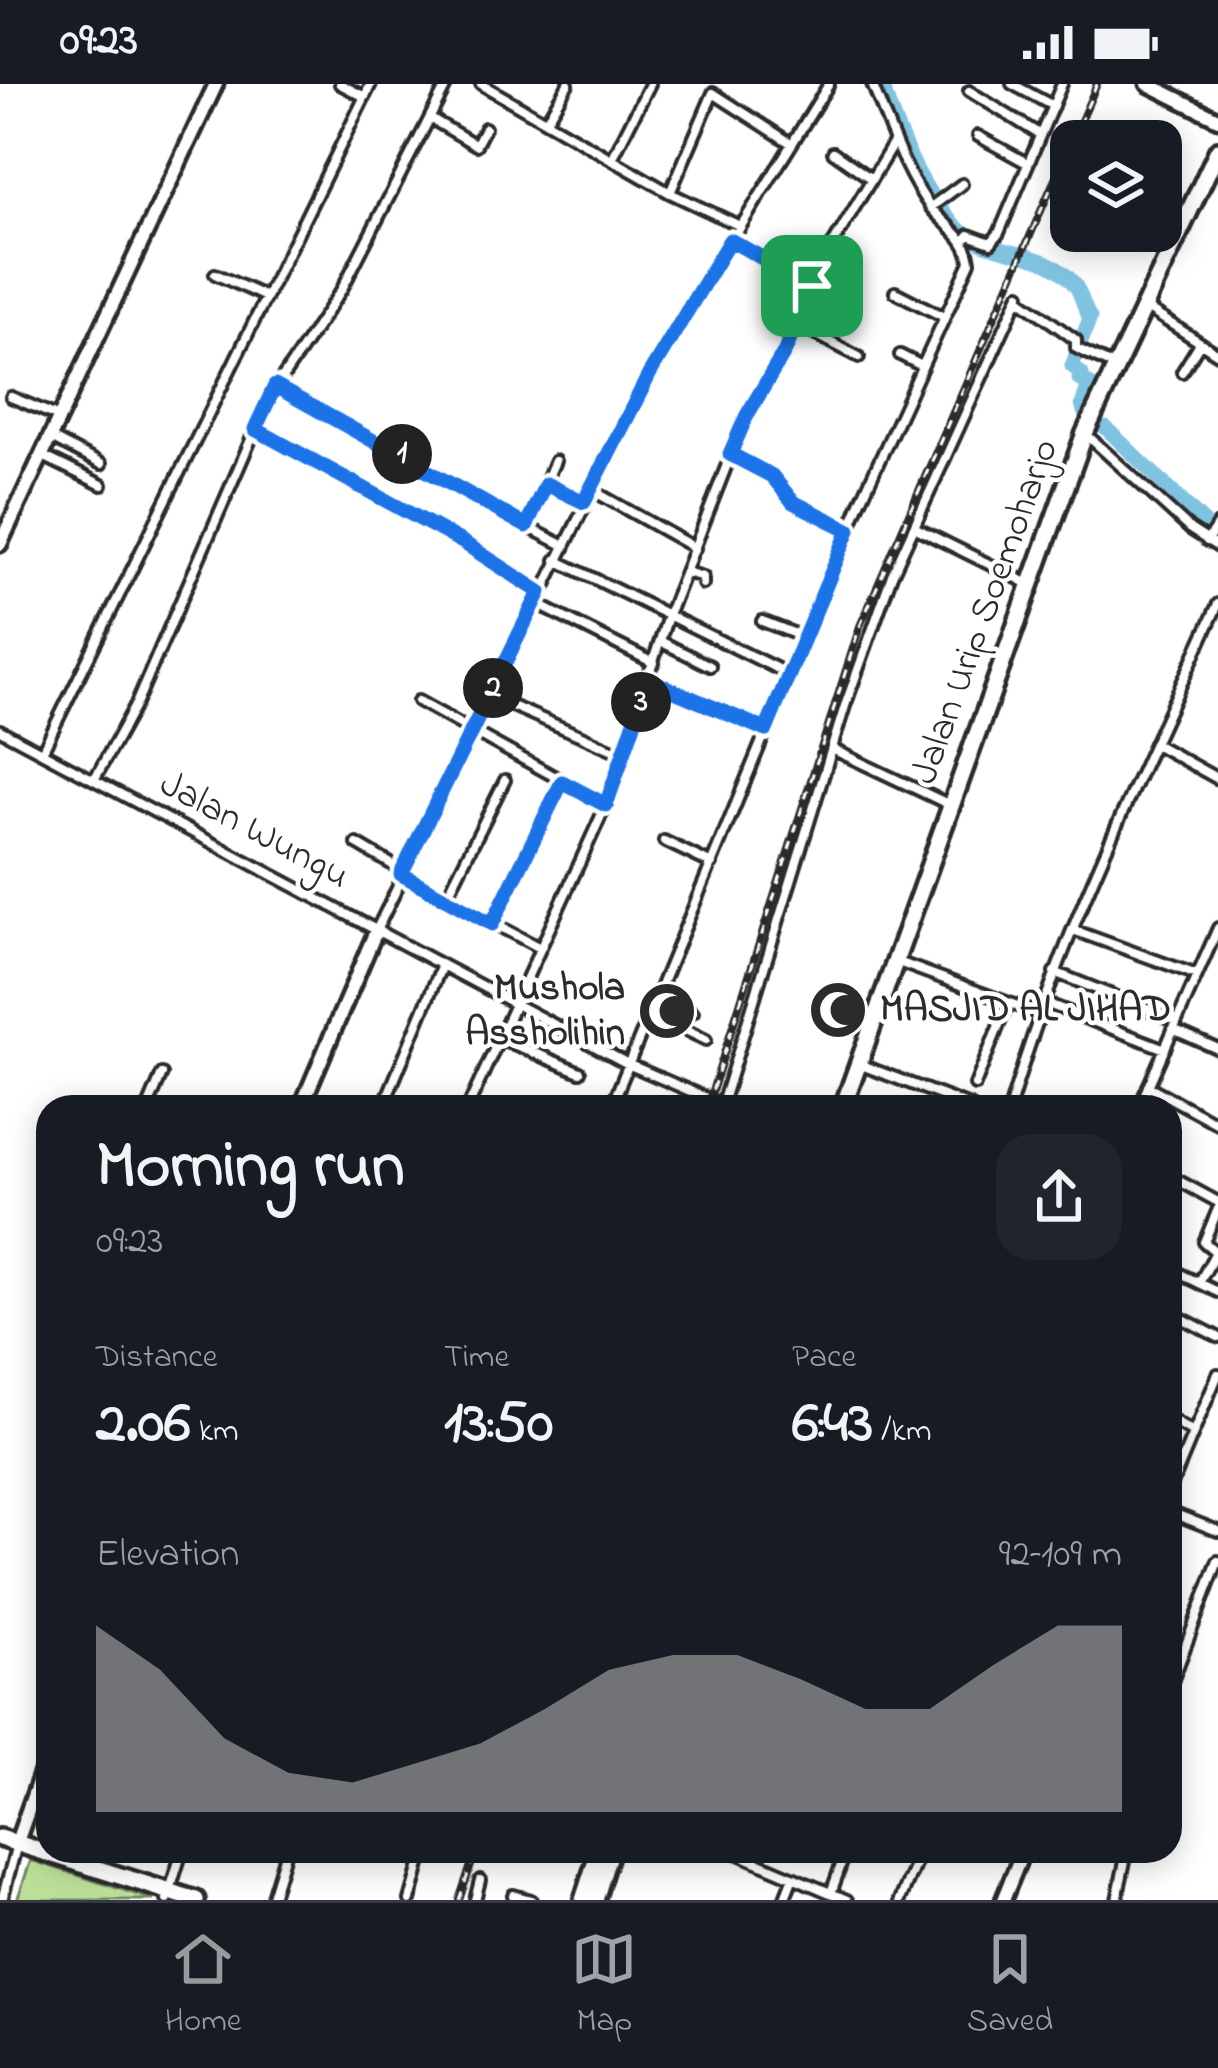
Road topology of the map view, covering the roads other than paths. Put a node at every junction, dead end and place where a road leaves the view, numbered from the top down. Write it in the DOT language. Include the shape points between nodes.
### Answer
graph roads {
  1 [pos="216,84"];
  2 [pos="340,84"];
  3 [pos="371,84"];
  4 [pos="447,84"];
  5 [pos="481,84"];
  6 [pos="568,84"];
  7 [pos="650,84"];
  8 [pos="830,84"];
  9 [pos="872,84"];
  10 [pos="1012,84"];
  11 [pos="1062,84"];
  12 [pos="1148,84"];
  13 [pos="969,91"];
  14 [pos="365,97"];
  15 [pos="1053,106"];
  16 [pos="430,118"];
  17 [pos="547,119"];
  18 [pos="1218,119"];
  19 [pos="485,128"];
  20 [pos="1039,134"];
  21 [pos="978,136"];
  22 [pos="895,141"];
  23 [pos="792,144"];
  24 [pos="1218,150"];
  25 [pos="832,152"];
  26 [pos="612,159"];
  27 [pos="1027,163"];
  28 [pos="1218,163"];
  29 [pos="870,178"];
  30 [pos="962,184"];
  31 [pos="670,193"];
  32 [pos="936,204"];
  33 [pos="738,225"];
  34 [pos="730,240"];
  35 [pos="965,240"];
  36 [pos="215,274"];
  37 [pos="810,284"];
  38 [pos="895,292"];
  39 [pos="266,297"];
  40 [pos="1148,309"];
  41 [pos="944,316"];
  42 [pos="796,324"];
  43 [pos="1218,339"];
  44 [pos="1200,343"];
  45 [pos="1215,352"];
  46 [pos="900,355"];
  47 [pos="860,358"];
  48 [pos="922,366"];
  49 [pos="1115,367"];
  50 [pos="1182,372"];
  51 [pos="275,386"];
  52 [pos="10,397"];
  53 [pos="60,418"];
  54 [pos="255,429"];
  55 [pos="1089,437"];
  56 [pos="51,438"];
  57 [pos="730,454"];
  58 [pos="41,455"];
  59 [pos="555,460"];
  60 [pos="101,464"];
  61 [pos="546,484"];
  62 [pos="102,485"];
  63 [pos="590,489"];
  64 [pos="584,502"];
  65 [pos="526,526"];
  66 [pos="914,527"];
  67 [pos="849,530"];
  68 [pos="1213,532"];
  69 [pos="0,544"];
  70 [pos="563,545"];
  71 [pos="1218,547"];
  72 [pos="695,548"];
  73 [pos="556,560"];
  74 [pos="686,572"];
  75 [pos="703,584"];
  76 [pos="1030,584"];
  77 [pos="540,592"];
  78 [pos="535,603"];
  79 [pos="1218,604"];
  80 [pos="1025,609"];
  81 [pos="669,613"];
  82 [pos="762,621"];
  83 [pos="803,637"];
  84 [pos="660,641"];
  85 [pos="654,663"];
  86 [pos="710,665"];
  87 [pos="788,674"];
  88 [pos="649,680"];
  89 [pos="489,696"];
  90 [pos="418,700"];
  91 [pos="0,730"];
  92 [pos="766,730"];
  93 [pos="471,733"];
  94 [pos="1155,744"];
  95 [pos="832,749"];
  96 [pos="42,752"];
  97 [pos="623,754"];
  98 [pos="1218,779"];
  99 [pos="94,780"];
  100 [pos="505,780"];
  101 [pos="562,782"];
  102 [pos="606,805"];
  103 [pos="951,805"];
  104 [pos="664,841"];
  105 [pos="357,844"];
  106 [pos="712,864"];
  107 [pos="402,872"];
  108 [pos="445,900"];
  109 [pos="492,924"];
  110 [pos="1218,928"];
  111 [pos="1073,930"];
  112 [pos="376,931"];
  113 [pos="540,948"];
  114 [pos="1206,954"];
  115 [pos="1218,961"];
  116 [pos="902,963"];
  117 [pos="442,965"];
  118 [pos="1054,972"];
  119 [pos="1197,975"];
  120 [pos="658,994"];
  121 [pos="1043,1002"];
  122 [pos="514,1004"];
  123 [pos="1007,1005"];
  124 [pos="693,1012"];
  125 [pos="650,1013"];
  126 [pos="1039,1014"];
  127 [pos="1175,1025"];
  128 [pos="499,1039"];
  129 [pos="706,1040"];
  130 [pos="1165,1049"];
  131 [pos="1218,1049"];
  132 [pos="630,1065"];
  133 [pos="864,1066"];
  134 [pos="580,1072"];
  135 [pos="162,1074"];
  136 [pos="975,1084"];
  137 [pos="1148,1086"];
  138 [pos="153,1095"];
  139 [pos="307,1095"];
  140 [pos="388,1095"];
  141 [pos="473,1095"];
  142 [pos="616,1095"];
  143 [pos="699,1095"];
  144 [pos="726,1095"];
  145 [pos="850,1095"];
  146 [pos="851,1095"];
  147 [pos="940,1095"];
  148 [pos="1014,1095"];
  149 [pos="1144,1095"];
  150 [pos="1165,1095"];
  151 [pos="1182,1104"];
  152 [pos="1218,1124"];
  153 [pos="1182,1183"];
  154 [pos="1218,1205"];
  155 [pos="1182,1274"];
  156 [pos="1199,1282"];
  157 [pos="1218,1292"];
  158 [pos="1182,1318"];
  159 [pos="1218,1336"];
  160 [pos="1218,1374"];
  161 [pos="1182,1426"];
  162 [pos="1193,1433"];
  163 [pos="1182,1460"];
  164 [pos="1182,1517"];
  165 [pos="1218,1532"];
  166 [pos="1218,1561"];
  167 [pos="1182,1656"];
  168 [pos="36,1780"];
  169 [pos="9,1840"];
  170 [pos="74,1863"];
  171 [pos="178,1863"];
  172 [pos="282,1863"];
  173 [pos="421,1863"];
  174 [pos="595,1863"];
  175 [pos="606,1863"];
  176 [pos="760,1863"];
  177 [pos="841,1863"];
  178 [pos="916,1863"];
  179 [pos="1017,1863"];
  180 [pos="1125,1863"];
  181 [pos="793,1877"];
  182 [pos="480,1880"];
  183 [pos="514,1895"];
  184 [pos="829,1895"];
  185 [pos="168,1896"];
  186 [pos="2,1900"];
  187 [pos="196,1900"];
  188 [pos="271,1900"];
  189 [pos="410,1900"];
  190 [pos="475,1900"];
  191 [pos="531,1900"];
  192 [pos="583,1900"];
  193 [pos="595,1900"];
  194 [pos="784,1900"];
  195 [pos="847,1900"];
  196 [pos="900,1900"];
  197 [pos="1003,1900"];
  198 [pos="1117,1900"];
  1 -- 53 [label="street"];
  2 -- 14 [label="street"];
  3 -- 14 [label="street"];
  4 -- 16 [label="street"];
  5 -- 17 [label="street"];
  6 -- 17 [label="street"];
  7 -- 26 [label="street"];
  8 -- 23 [label="street"];
  9 -- 22 [label="street"];
  10 -- 15 [label="street"];
  11 -- 15 [label="street"];
  12 -- 18 [label="street"];
  13 -- 20 [label="street"];
  14 -- 39 [label="street"];
  15 -- 20 [label="street"];
  16 -- 19 [label="street" via="476,146"];
  16 -- 51 [label="street" via="342,289"];
  17 -- 26 [label="street"];
  20 -- 27 [label="street"];
  21 -- 27 [label="street"];
  22 -- 29 [label="street"];
  22 -- 32 [label="street"];
  23 -- 31 [label="street" via="714,93"];
  23 -- 33 [label="street"];
  24 -- 49 [label="highway, Jalan Urip Soemoharjo"];
  25 -- 29 [label="street"];
  26 -- 31 [label="street"];
  27 -- 35 [label="street" via="994,241"];
  28 -- 40 [label="highway, Jalan Urip Soemoharjo"];
  29 -- 37 [label="street"];
  30 -- 32 [label="street"];
  31 -- 33 [label="street"];
  32 -- 35 [label="street"];
  33 -- 34 [label="street"];
  34 -- 37 [label="street"];
  34 -- 63 [label="street"];
  35 -- 41 [label="street" via="970,262"];
  36 -- 39 [label="street"];
  37 -- 42 [label="street"];
  38 -- 41 [label="street"];
  39 -- 96 [label="street"];
  40 -- 44 [label="street"];
  40 -- 55 [label="highway, Jalan Urip Soemoharjo"];
  41 -- 48 [label="street"];
  42 -- 47 [label="street"];
  42 -- 57 [label="street"];
  43 -- 45 [label="street"];
  44 -- 45 [label="street"];
  44 -- 50 [label="street"];
  46 -- 48 [label="street"];
  48 -- 67 [label="street"];
  49 -- 66 [label="street" via="1078,349 1019,296"];
  49 -- 76 [label="highway, Jalan Urip Soemoharjo"];
  51 -- 54 [label="street"];
  51 -- 65 [label="street"];
  52 -- 53 [label="street"];
  53 -- 56 [label="street"];
  54 -- 77 [label="street"];
  54 -- 99 [label="street" via="146,682"];
  55 -- 68 [label="street"];
  55 -- 80 [label="highway, Jalan Urip Soemoharjo"];
  56 -- 58 [label="street"];
  56 -- 60 [label="street"];
  57 -- 67 [label="street" via="772,476 793,502"];
  57 -- 72 [label="street"];
  58 -- 62 [label="street"];
  58 -- 69 [label="street"];
  59 -- 61 [label="street"];
  61 -- 64 [label="street"];
  61 -- 65 [label="street"];
  63 -- 64 [label="street"];
  63 -- 72 [label="street"];
  64 -- 70 [label="street"];
  65 -- 70 [label="street"];
  66 -- 76 [label="street"];
  66 -- 95 [label="street"];
  67 -- 83 [label="street"];
  68 -- 71 [label="street"];
  70 -- 73 [label="street"];
  72 -- 74 [label="street"];
  73 -- 77 [label="street"];
  73 -- 81 [label="street"];
  74 -- 75 [label="street"];
  74 -- 81 [label="street"];
  76 -- 80 [label="highway, Jalan Urip Soemoharjo"];
  77 -- 78 [label="street"];
  78 -- 85 [label="street"];
  78 -- 89 [label="street"];
  79 -- 94 [label="street"];
  80 -- 103 [label="highway, Jalan Urip Soemoharjo"];
  80 -- 116 [label="highway, Jalan Urip Soemoharjo"];
  81 -- 84 [label="street"];
  81 -- 87 [label="street"];
  82 -- 83 [label="street"];
  83 -- 87 [label="street"];
  84 -- 85 [label="street"];
  84 -- 86 [label="street"];
  85 -- 88 [label="street"];
  87 -- 92 [label="street"];
  88 -- 92 [label="street"];
  88 -- 97 [label="street"];
  89 -- 93 [label="street"];
  89 -- 97 [label="street"];
  90 -- 93 [label="street"];
  91 -- 96 [label="street, Jalan Wungu"];
  92 -- 106 [label="street"];
  93 -- 101 [label="street"];
  93 -- 107 [label="street"];
  94 -- 98 [label="street"];
  94 -- 111 [label="street"];
  95 -- 103 [label="street"];
  95 -- 144 [label="street"];
  96 -- 99 [label="street, Jalan Wungu"];
  97 -- 102 [label="street"];
  99 -- 112 [label="street, Jalan Wungu"];
  100 -- 108 [label="street"];
  101 -- 102 [label="street"];
  101 -- 109 [label="street"];
  102 -- 113 [label="street"];
  103 -- 145 [label="highway, Jalan Urip Soemoharjo"];
  104 -- 106 [label="street"];
  105 -- 107 [label="street"];
  106 -- 120 [label="street"];
  107 -- 108 [label="street"];
  107 -- 112 [label="street"];
  108 -- 109 [label="street"];
  109 -- 113 [label="street"];
  110 -- 114 [label="street"];
  111 -- 118 [label="street"];
  111 -- 119 [label="street"];
  112 -- 117 [label="street, Jalan Wungu"];
  112 -- 139 [label="street"];
  113 -- 122 [label="street"];
  114 -- 115 [label="street"];
  114 -- 119 [label="street"];
  116 -- 123 [label="street"];
  116 -- 133 [label="highway, Jalan Urip Soemoharjo"];
  117 -- 122 [label="street, Jalan Wungu"];
  117 -- 140 [label="street"];
  118 -- 121 [label="street"];
  118 -- 127 [label="street"];
  119 -- 127 [label="street"];
  120 -- 124 [label="street"];
  120 -- 125 [label="street"];
  121 -- 126 [label="street"];
  121 -- 130 [label="street"];
  122 -- 128 [label="street"];
  122 -- 132 [label="street, Jalan Wungu"];
  123 -- 126 [label="street"];
  123 -- 136 [label="street"];
  125 -- 129 [label="street"];
  125 -- 132 [label="street"];
  126 -- 148 [label="street"];
  127 -- 130 [label="street"];
  127 -- 131 [label="street"];
  128 -- 134 [label="street"];
  128 -- 141 [label="street"];
  130 -- 137 [label="street"];
  132 -- 142 [label="street"];
  132 -- 143 [label="street, Jalan Wungu"];
  133 -- 146 [label="highway, Jalan Urip Soemoharjo"];
  133 -- 147 [label="street"];
  135 -- 138 [label="street"];
  137 -- 149 [label="street"];
  137 -- 150 [label="street"];
  151 -- 152 [label="street"];
  153 -- 154 [label="street"];
  154 -- 156 [label="street" via="1204,1243 1216,1252"];
  155 -- 156 [label="street"];
  156 -- 157 [label="street"];
  158 -- 159 [label="street"];
  160 -- 162 [label="street"];
  161 -- 162 [label="street"];
  162 -- 163 [label="street"];
  164 -- 165 [label="street"];
  166 -- 167 [label="street"];
  168 -- 169 [label="street"];
  169 -- 186 [label="street"];
  170 -- 185 [label="highway"];
  171 -- 185 [label="street"];
  172 -- 188 [label="street"];
  173 -- 189 [label="street"];
  174 -- 192 [label="highway"];
  175 -- 193 [label="highway"];
  176 -- 181 [label="street"];
  177 -- 184 [label="street"];
  178 -- 196 [label="street"];
  179 -- 197 [label="street"];
  180 -- 198 [label="street"];
  181 -- 184 [label="street"];
  181 -- 194 [label="street"];
  182 -- 190 [label="street"];
  183 -- 191 [label="street"];
  184 -- 195 [label="street"];
  185 -- 187 [label="highway"];
}
